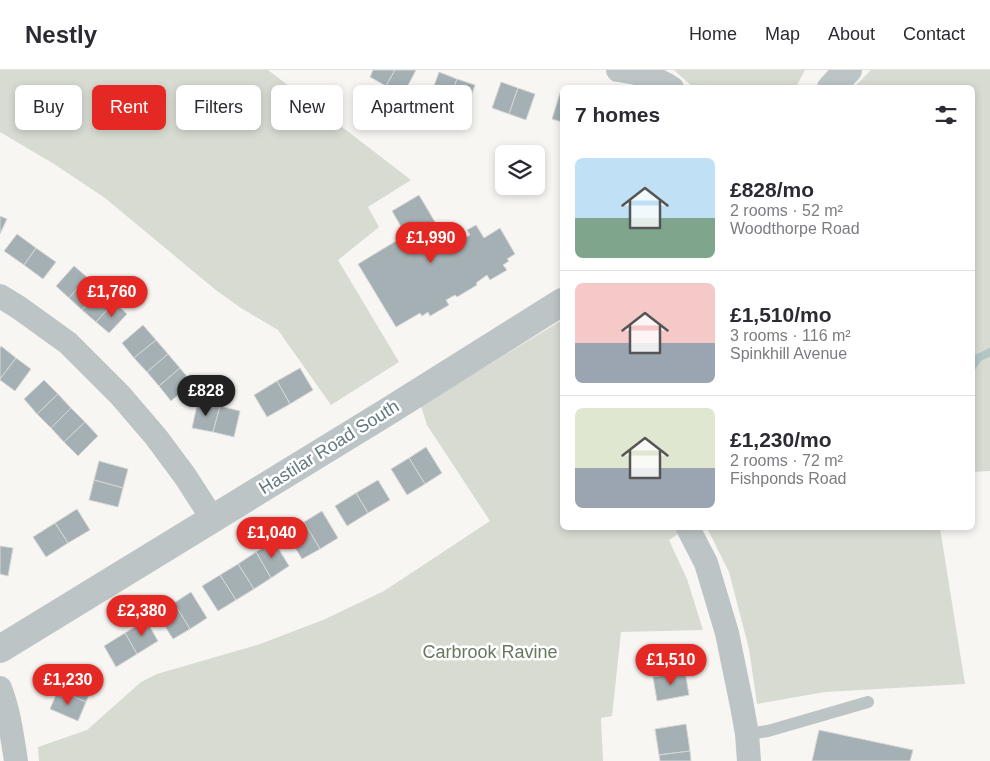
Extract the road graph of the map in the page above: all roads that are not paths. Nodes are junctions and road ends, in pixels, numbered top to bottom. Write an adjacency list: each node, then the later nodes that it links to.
1 (618, 70): 3 (street)
2 (848, 70): 4 (street)
3 (668, 85)
4 (834, 85)
5 (0, 296): 7 (street)
6 (560, 309): 7 (street, Hastilar Road South)
7 (212, 518): 9 (street, Hastilar Road South)
8 (689, 530): 12 (street)
9 (0, 649)
10 (0, 688): 13 (street)
11 (868, 702): 12 (lane)
12 (747, 734): 14 (street)
13 (16, 761)
14 (749, 761)

